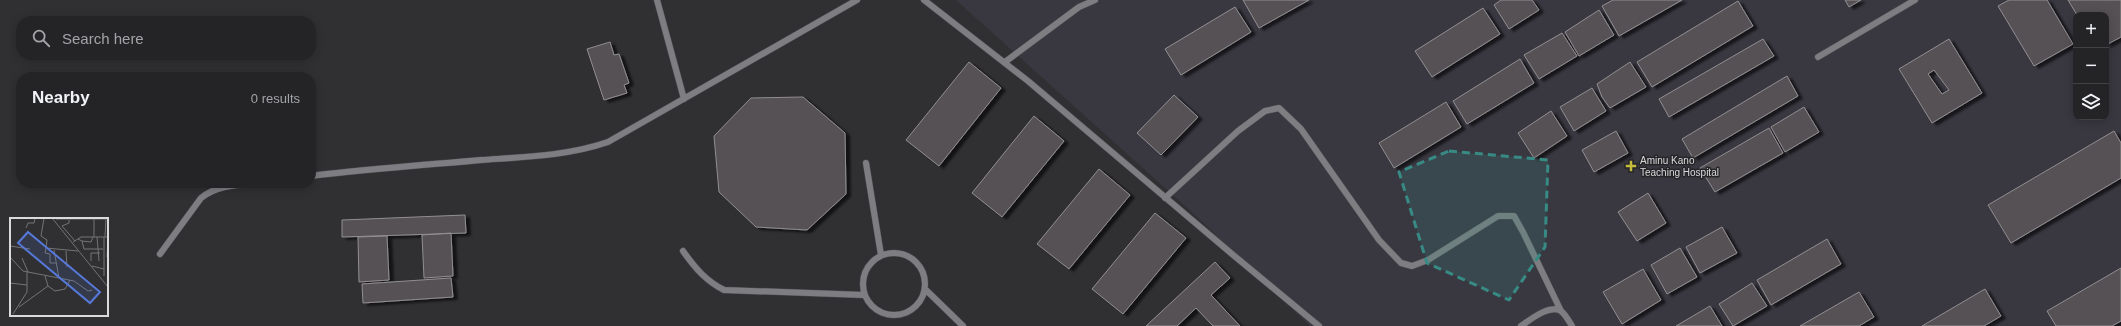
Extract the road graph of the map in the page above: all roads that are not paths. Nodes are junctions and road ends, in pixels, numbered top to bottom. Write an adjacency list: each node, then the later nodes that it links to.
1 (657, 0): 8 (lane)
2 (857, 0): 8 (lane)
3 (924, 0): 7 (lane)
4 (1095, 0): 7 (lane)
5 (1915, 0): 6 (lane)
6 (1818, 57)
7 (1004, 62): 12 (lane)
8 (684, 99): 10 (lane)
9 (866, 164): 15 (lane)
10 (316, 175)
11 (219, 188): 14 (lane)
12 (1165, 198): 18 (lane); 20 (lane)
13 (683, 251): 17 (lane)
14 (160, 254)
15 (881, 255): 16 (lane); 17 (lane)
16 (925, 289): 17 (lane); 19 (lane)
17 (864, 295)
18 (1561, 311): 21 (lane); 22 (lane)
19 (963, 326)
20 (1319, 326)
21 (1521, 326)
22 (1572, 326)

